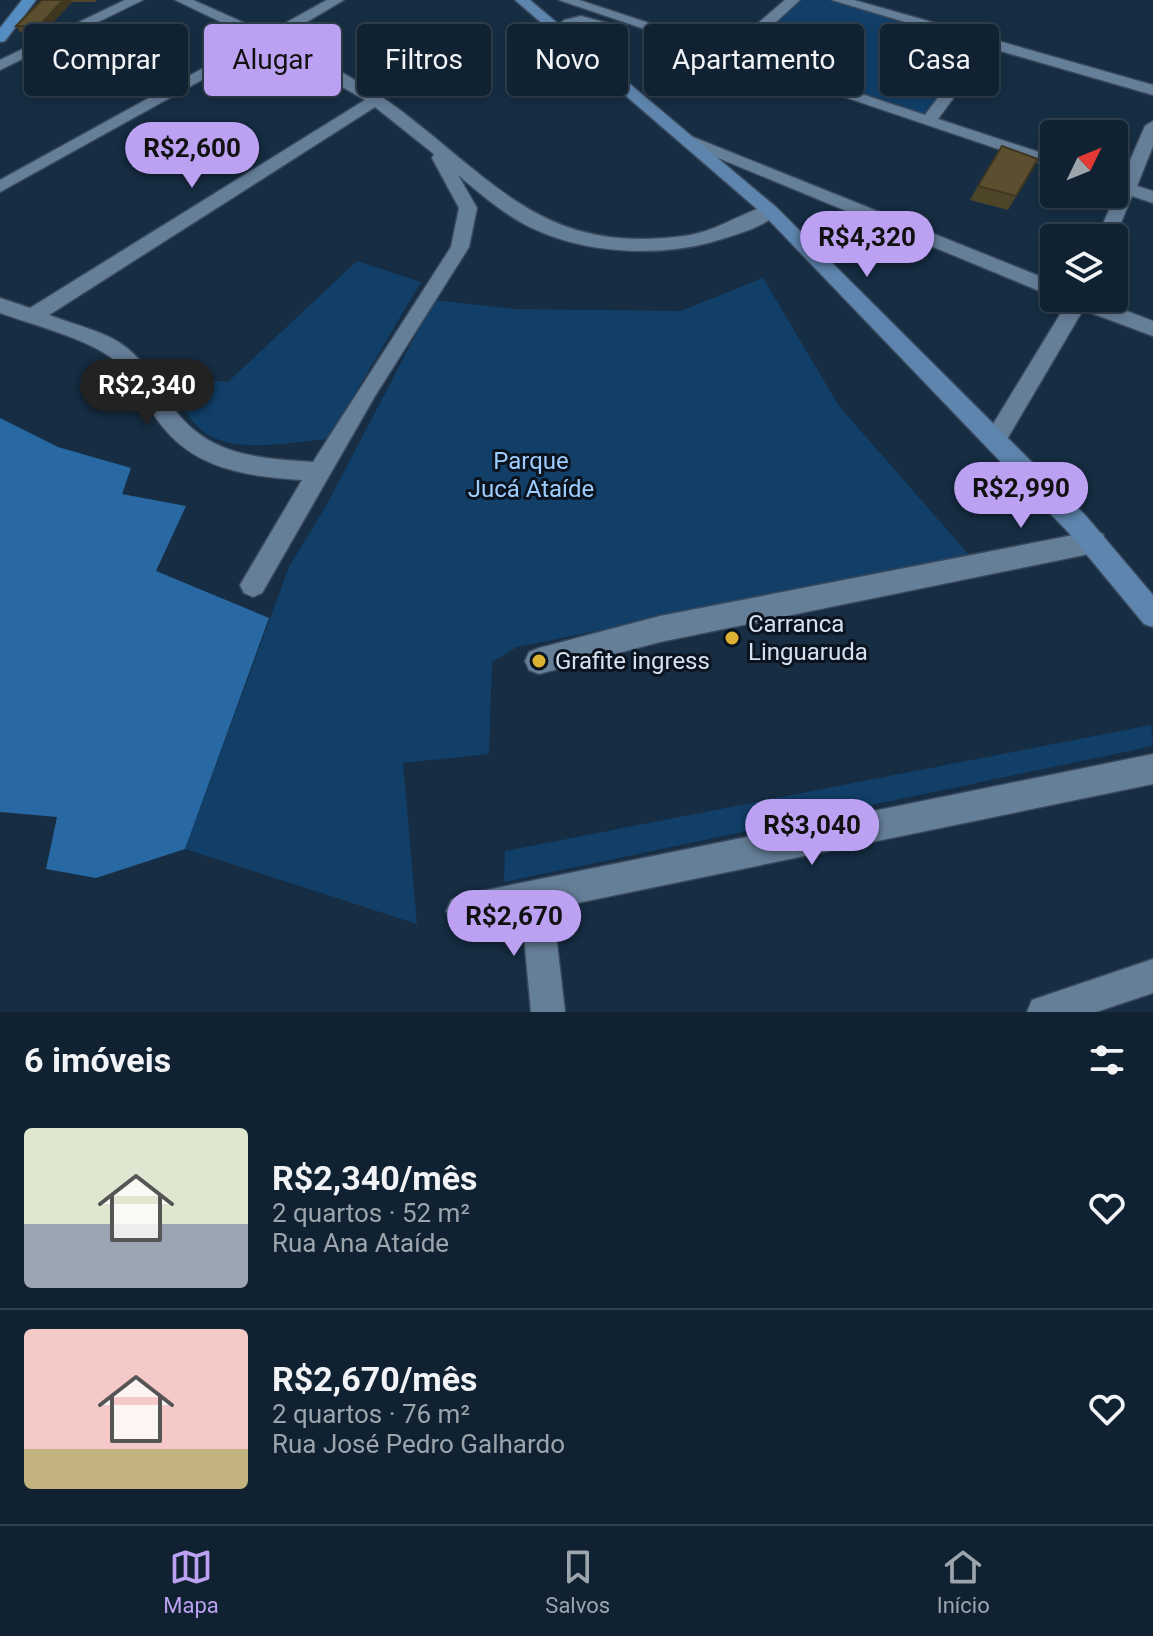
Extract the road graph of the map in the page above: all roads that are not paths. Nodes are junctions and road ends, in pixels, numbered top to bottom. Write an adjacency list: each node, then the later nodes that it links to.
1 (29, 0): 18 (main road)
2 (136, 0): 20 (street)
3 (182, 0): 10 (street)
4 (337, 0): 11 (street)
5 (522, 0): 12 (street)
6 (566, 0): 17 (street)
7 (793, 0): 15 (street)
8 (839, 0): 9 (street)
9 (875, 5): 16 (street)
10 (238, 24)
11 (292, 24)
12 (550, 24)
13 (565, 24): 14 (street)
14 (597, 24)
15 (766, 24)
16 (933, 24)
17 (644, 25)
18 (0, 38)
19 (999, 45): 24 (street)
20 (0, 66)
21 (204, 73): 34 (street)
22 (341, 80): 27 (street)
23 (628, 90): 30 (street)
24 (1153, 90)
25 (859, 96): 28 (street)
26 (947, 96): 28 (street)
27 (376, 100): 31 (street); 42 (street)
28 (929, 120): 32 (street)
29 (1153, 126): 33 (street)
30 (688, 140): 37 (street); 38 (street)
31 (432, 142): 37 (street); 45 (street)
32 (1040, 158)
33 (1128, 171)
34 (0, 187)
35 (1128, 189): 36 (street)
36 (1153, 197)
37 (770, 211): 44 (street)
38 (1040, 284)
39 (0, 305): 42 (street)
40 (1070, 312): 44 (street)
41 (1110, 312): 43 (street)
42 (31, 317): 45 (street)
43 (1153, 329)
44 (995, 440): 46 (street)
45 (319, 472): 47 (street)
46 (1094, 542): 48 (street); 49 (street)
47 (253, 585)
48 (1153, 615)
49 (539, 661)
50 (1153, 769): 51 (street)
51 (536, 898): 52 (street); 54 (street)
52 (462, 911)
53 (1153, 976): 55 (street)
54 (548, 1012)
55 (1044, 1012)

